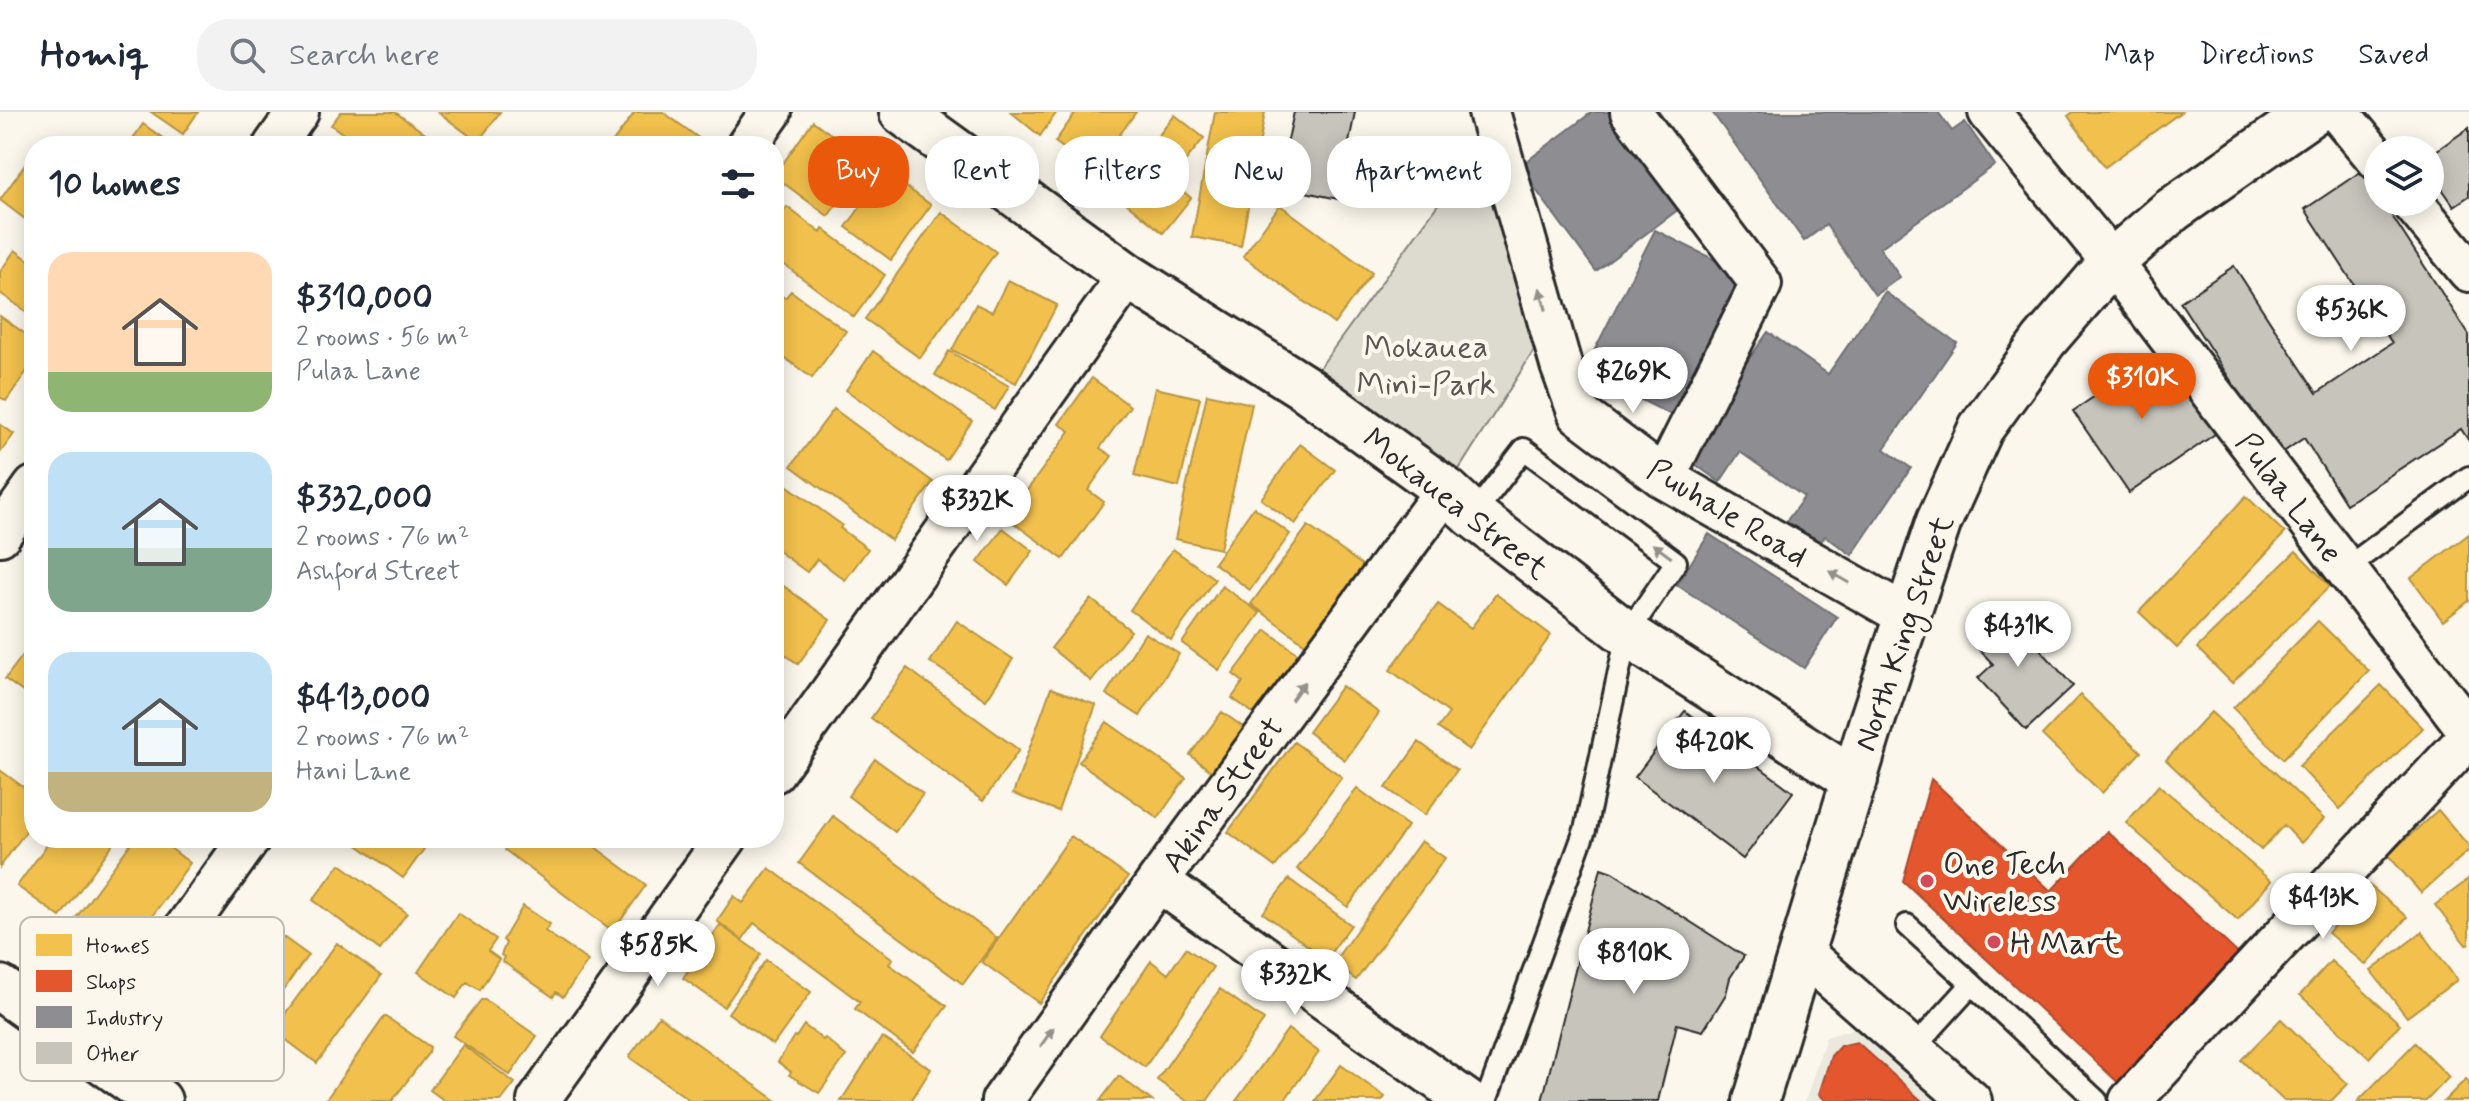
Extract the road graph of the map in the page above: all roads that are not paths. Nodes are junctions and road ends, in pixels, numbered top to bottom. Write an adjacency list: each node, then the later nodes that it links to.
1 (298, 112): 9 (street)
2 (771, 112): 10 (street)
3 (902, 112): 15 (main road, Mokauea Street)
4 (1489, 112): 17 (street, Puuhale Road, one-way to 4)
5 (1631, 112): 17 (street)
6 (1989, 112): 13 (street, Pulaa Lane)
7 (2313, 112): 13 (main road, North King Street)
8 (2338, 112): 11 (street)
9 (281, 136)
10 (754, 136)
11 (2364, 143)
12 (2424, 216): 14 (street)
13 (2112, 262): 21 (street, Pulaa Lane); 22 (main road, North King Street)
14 (2469, 271)
15 (1128, 276): 19 (main road, Mokauea Street); 26 (street)
16 (2469, 477): 21 (lane)
17 (1664, 478): 22 (street, Puuhale Road, one-way to 17)
18 (24, 501): 20 (street)
19 (1460, 503): 23 (main road, Mokauea Street); 23 (lane, one-way to 19); 30 (street, Akina Street, one-way to 19)
20 (0, 535)
21 (2345, 569): 24 (street, Pulaa Lane)
22 (1907, 616): 27 (main road, North King Street)
23 (1627, 634): 27 (main road, Mokauea Street); 43 (lane)
24 (2469, 731)
25 (2469, 737): 47 (street)
26 (784, 758)
27 (1855, 780): 33 (main road, North King Street)
28 (243, 848): 31 (street)
29 (719, 848): 40 (street)
30 (1158, 881): 41 (street, Akina Street, one-way to 30); 42 (street)
31 (193, 917)
32 (1907, 925): 34 (lane)
33 (1802, 952): 37 (street); 44 (main road, North King Street)
34 (1972, 984): 37 (lane); 46 (lane)
35 (0, 988): 36 (main road)
36 (20, 1002)
37 (1913, 1049): 45 (street)
38 (132, 1081): 39 (main road)
39 (159, 1101)
40 (538, 1101)
41 (1002, 1101)
42 (1468, 1101)
43 (1486, 1101)
44 (1756, 1101)
45 (1971, 1101)
46 (2097, 1101)
47 (2130, 1101)

